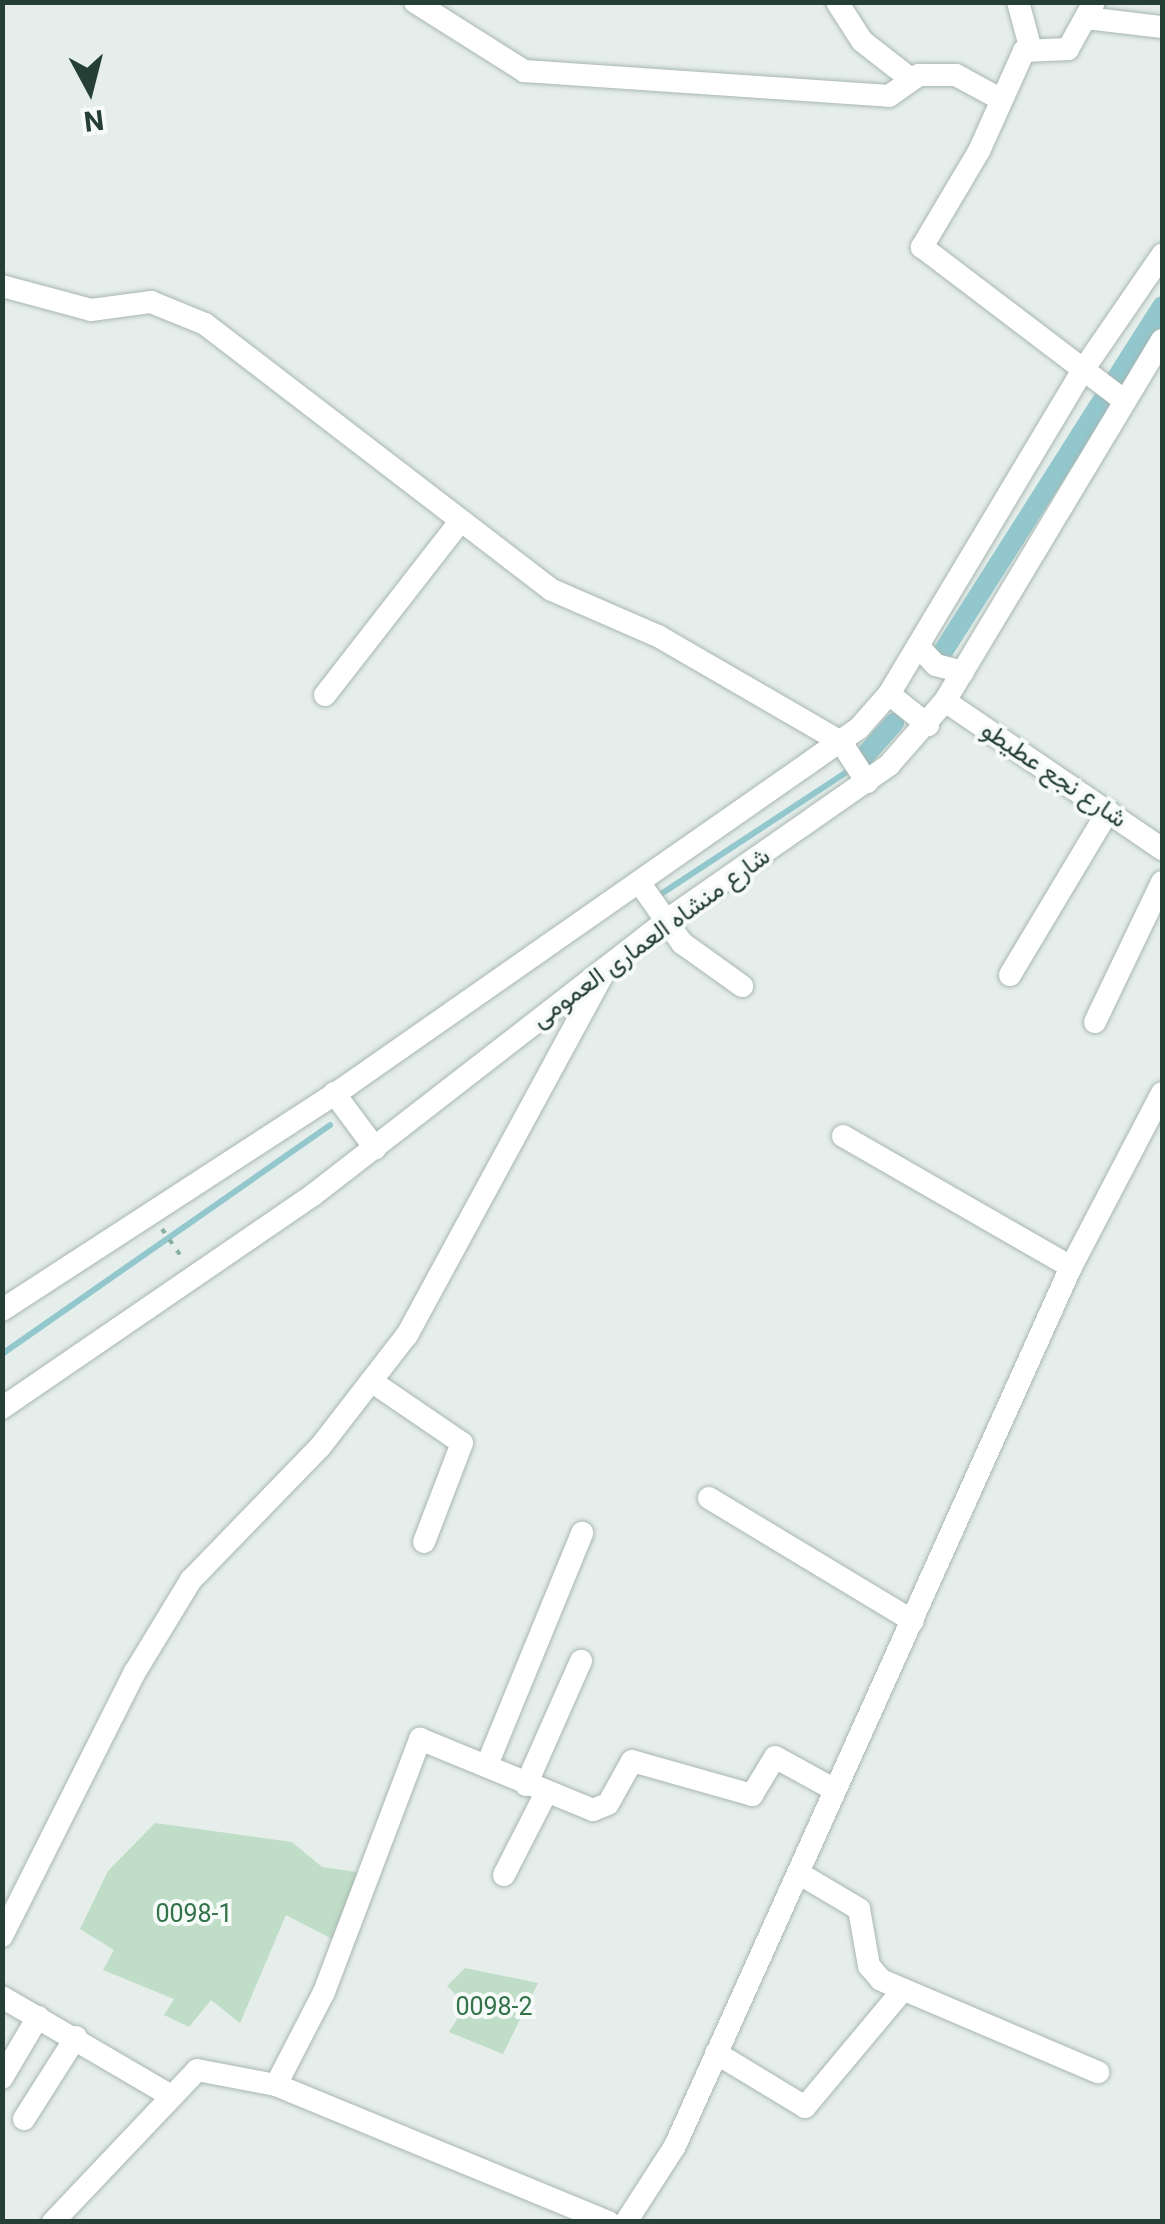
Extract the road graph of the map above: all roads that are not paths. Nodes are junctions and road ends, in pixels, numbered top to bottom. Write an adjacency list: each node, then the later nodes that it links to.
1 (415, 2): 7 (street)
2 (837, 2): 7 (street)
3 (1018, 2): 6 (street)
4 (1090, 10): 5 (street); 6 (street)
5 (1162, 28)
6 (1030, 50): 8 (street)
7 (912, 80): 8 (street)
8 (1002, 100): 12 (street)
9 (1162, 255): 12 (street, شارع منشاه العمارى العمومى)
10 (2, 286): 14 (street)
11 (1160, 351): 13 (street, شارع منشاه العمارى العمومى)
12 (1083, 370): 13 (street); 15 (street, شارع منشاه العمارى العمومى)
13 (1122, 400): 16 (street, شارع منشاه العمارى العمومى)
14 (458, 524): 18 (street); 21 (street)
15 (918, 646): 16 (street); 17 (street, شارع منشاه العمارى العمومى)
16 (962, 672): 19 (street, شارع منشاه العمارى العمومى)
17 (889, 694): 20 (street); 21 (street, شارع منشاه العمارى العمومى)
18 (325, 696)
19 (945, 702): 20 (street, شارع منشاه العمارى العمومى); 23 (street, شارع نجع عطيطو)
20 (928, 724): 22 (street, شارع منشاه العمارى العمومى)
21 (841, 742): 22 (street); 25 (street, شارع منشاه العمارى العمومى)
22 (867, 782): 27 (street, شارع منشاه العمارى العمومى)
23 (1108, 811): 24 (street, شارع نجع عطيطو); 29 (street)
24 (1162, 849)
25 (640, 882): 27 (street); 32 (street, شارع منشاه العمارى العمومى)
26 (1162, 882): 31 (street)
27 (667, 920): 28 (street, شارع منشاه العمارى العمومى); 30 (street)
28 (608, 966): 35 (street, شارع منشاه العمارى العمومى); 38 (street)
29 (1010, 975)
30 (742, 986)
31 (1094, 1022)
32 (334, 1093): 35 (street); 37 (street, شارع منشاه العمارى العمومى)
33 (1162, 1093): 36 (street)
34 (843, 1136): 36 (street)
35 (375, 1148): 39 (street, شارع منشاه العمارى العمومى)
36 (1071, 1267): 43 (street)
37 (2, 1310)
38 (371, 1381): 42 (street); 50 (street)
39 (2, 1408)
40 (709, 1498): 43 (street)
41 (582, 1533): 45 (street)
42 (424, 1542)
43 (912, 1621): 47 (street)
44 (581, 1661): 46 (street)
45 (487, 1766): 46 (street); 58 (street)
46 (536, 1790): 47 (street); 49 (street)
47 (834, 1790): 48 (street)
48 (800, 1874): 51 (street); 55 (street)
49 (504, 1875)
50 (2, 1936)
51 (903, 1990): 55 (street); 56 (street)
52 (2, 1998): 53 (street)
53 (38, 2016): 54 (street); 57 (street)
54 (76, 2037): 59 (street); 60 (street)
55 (716, 2053): 63 (street)
56 (1098, 2072)
57 (2, 2078)
58 (276, 2084): 59 (street); 62 (street)
59 (170, 2095): 61 (street)
60 (24, 2119)
61 (66, 2217)
62 (609, 2222)
63 (626, 2222)

